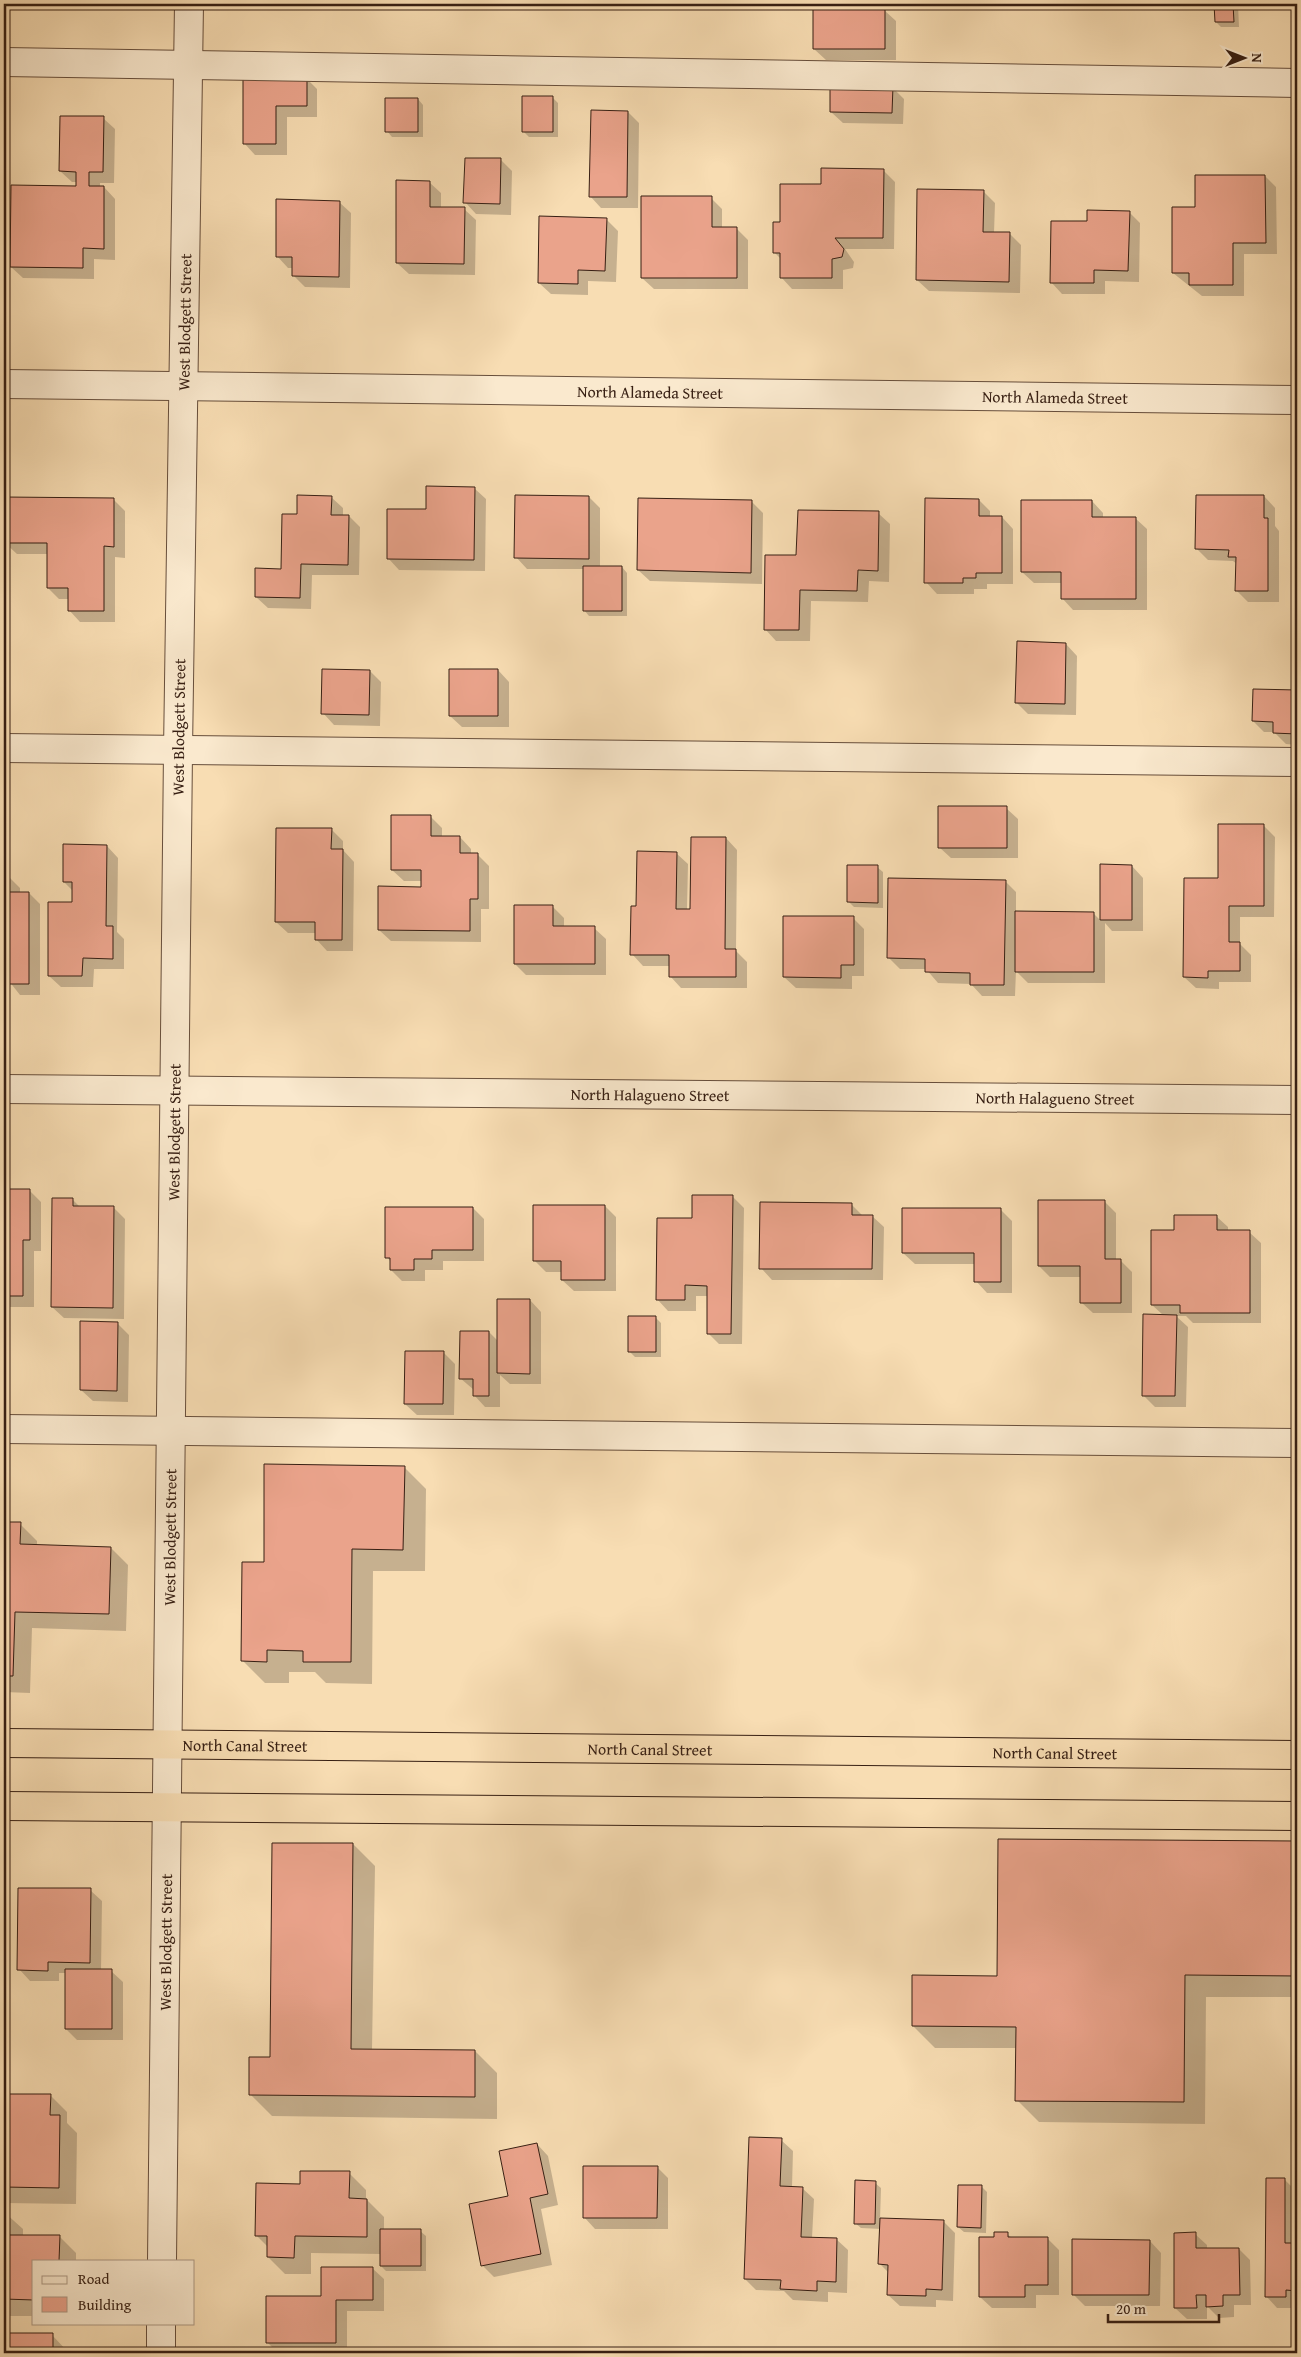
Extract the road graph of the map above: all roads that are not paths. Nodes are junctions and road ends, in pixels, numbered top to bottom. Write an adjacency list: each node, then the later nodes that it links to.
1 (189, 4): 3 (street, West Blodgett Street)
2 (4, 62): 3 (street)
3 (189, 63): 4 (street); 6 (street, West Blodgett Street)
4 (1297, 83)
5 (4, 384): 6 (street, North Alameda Street)
6 (183, 387): 7 (street, North Alameda Street); 9 (street, West Blodgett Street)
7 (1297, 400)
8 (4, 748): 9 (street)
9 (178, 751): 10 (street); 12 (street, West Blodgett Street)
10 (1297, 762)
11 (4, 1089): 12 (street, North Halagueno Street)
12 (174, 1090): 13 (street, North Halagueno Street); 15 (street, West Blodgett Street)
13 (1297, 1100)
14 (4, 1429): 15 (street)
15 (172, 1430): 16 (street); 18 (street, West Blodgett Street)
16 (1297, 1443)
17 (4, 1742): 18 (highway, North Canal Street)
18 (167, 1745): 19 (highway, North Canal Street); 21 (street, West Blodgett Street)
19 (1297, 1755)
20 (4, 1806): 21 (highway)
21 (166, 1808): 22 (highway); 23 (street, West Blodgett Street)
22 (1297, 1816)
23 (162, 2260)
24 (161, 2324): 25 (street)
25 (160, 2353)

